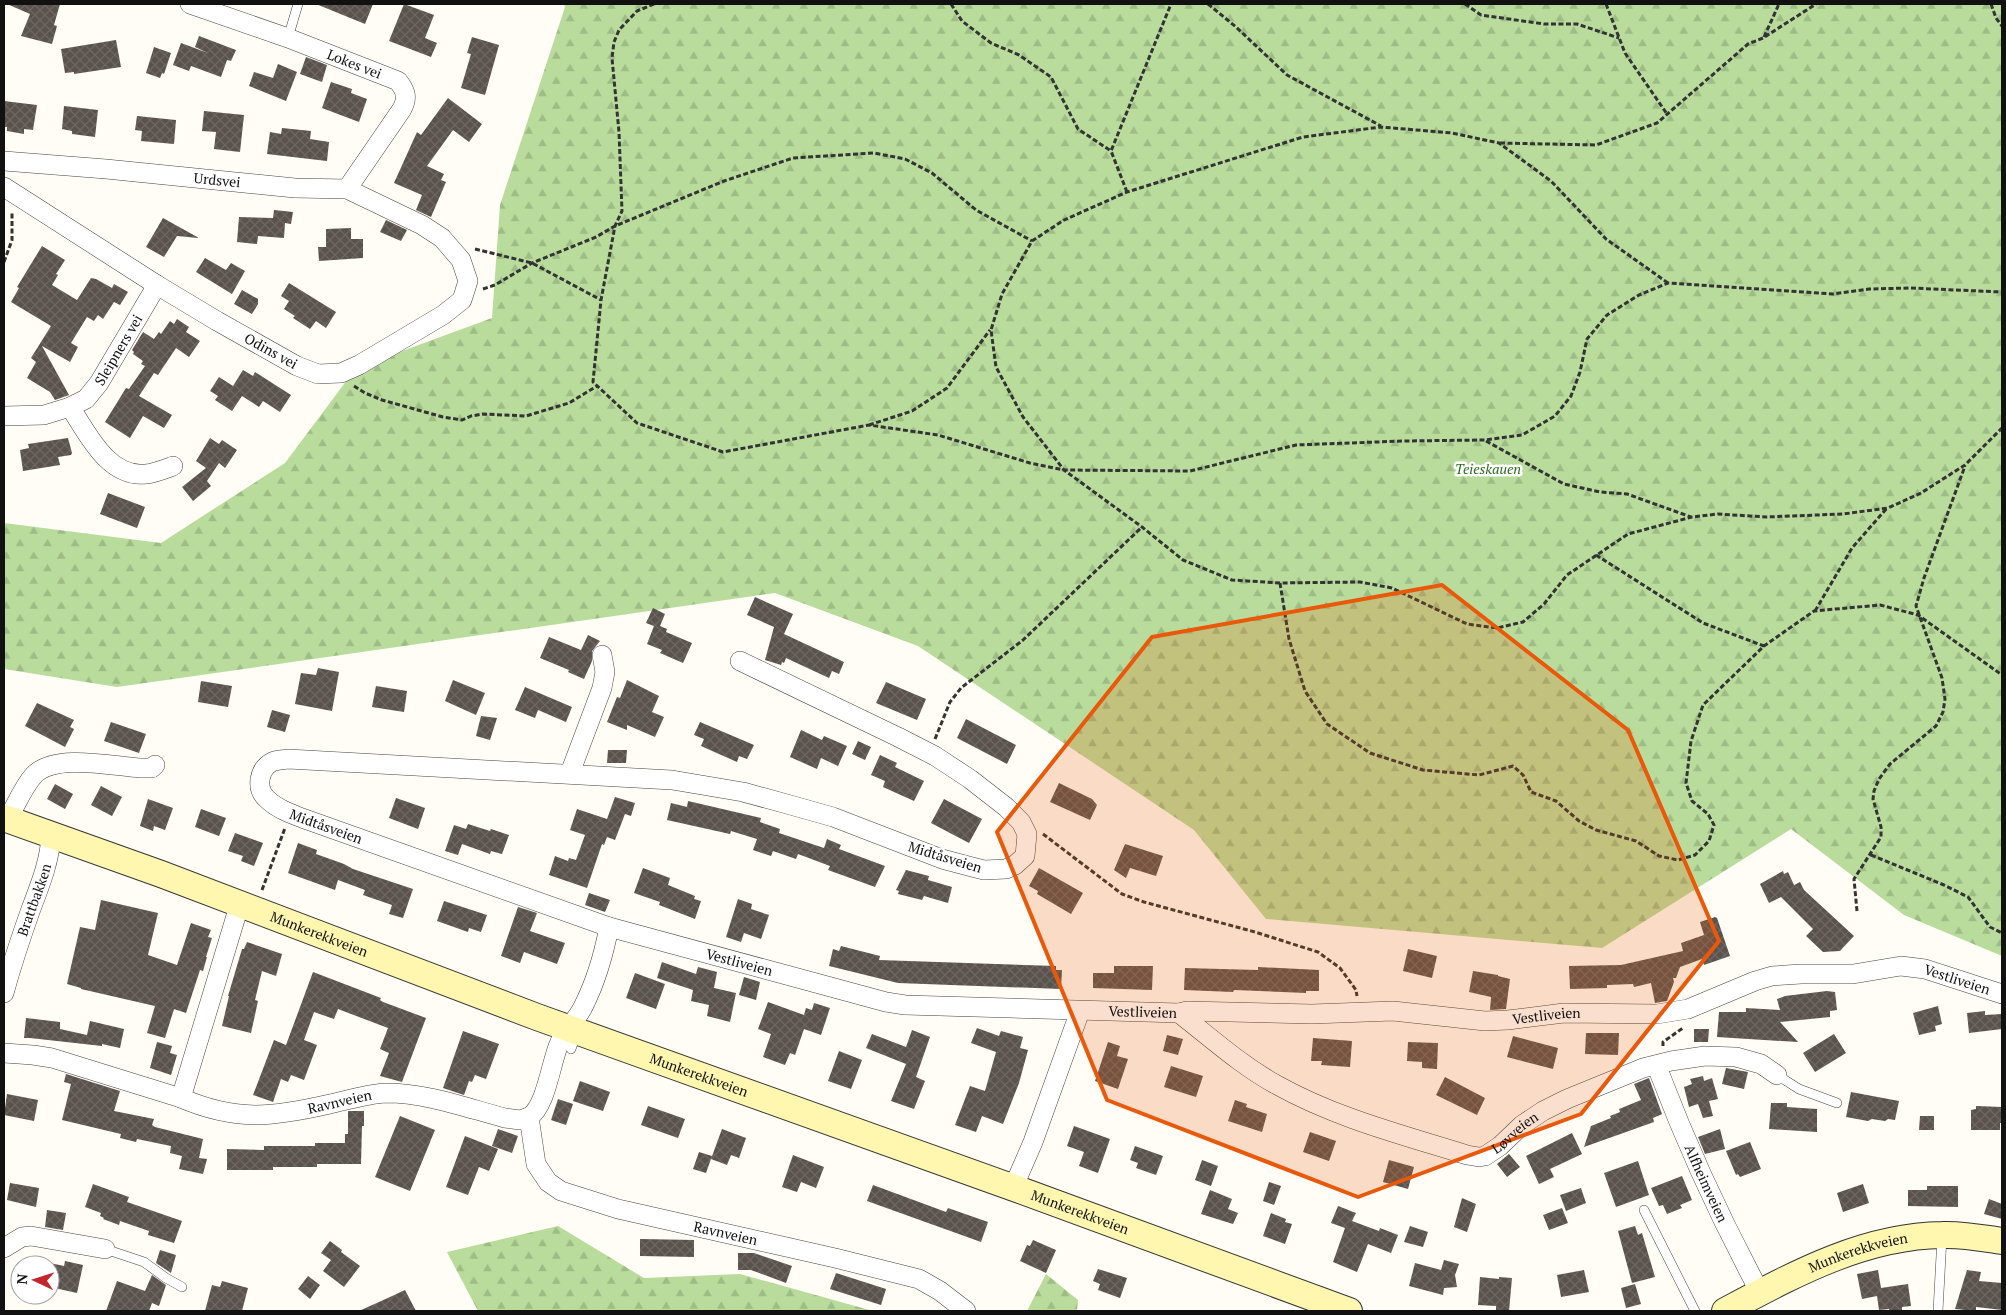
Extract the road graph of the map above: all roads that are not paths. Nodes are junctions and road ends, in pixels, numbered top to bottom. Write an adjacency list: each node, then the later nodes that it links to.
1 (190, 4): 3 (street, Lokes vei)
2 (298, 4): 3 (lane)
3 (288, 38): 6 (street, Lokes vei)
4 (4, 161): 6 (street, Urdsvei)
5 (7, 189): 7 (street, Odins vei)
6 (347, 189): 8 (street, Urdsvei)
7 (156, 284): 8 (street, Odins vei); 9 (street, Sleipners vei)
8 (466, 291)
9 (70, 407): 10 (street, Sleipners vei); 11 (street)
10 (4, 416)
11 (173, 466)
12 (602, 655): 15 (street)
13 (740, 661): 15 (street, Midtåsveien)
14 (155, 765): 16 (street)
15 (570, 773): 19 (street, Midtåsveien)
16 (6, 819): 17 (main road, Munkerekkveien)
17 (51, 835): 18 (main road, Munkerekkveien); 20 (street, Brattbakken)
18 (248, 907): 25 (main road, Munkerekkveien); 29 (street)
19 (609, 927): 23 (street, Vestliveien); 25 (street)
20 (9, 954): 21 (street, Brattbakken)
21 (4, 993)
22 (2002, 994): 24 (street, Vestliveien)
23 (1080, 1011): 24 (street, Vestliveien); 32 (street)
24 (1179, 1013): 27 (street, Løvveien)
25 (573, 1036): 31 (street); 32 (main road, Munkerekkveien)
26 (4, 1053): 29 (street, Ravnveien)
27 (1658, 1068): 28 (street, Løvveien); 39 (street, Alfheimveien)
28 (1777, 1075): 30 (lane, Løvveien)
29 (181, 1098): 31 (street, Ravnveien)
30 (1837, 1103)
31 (529, 1117): 40 (street, Ravnveien)
32 (1013, 1188): 41 (main road, Munkerekkveien)
33 (1644, 1210): 42 (lane)
34 (1942, 1234): 35 (main road, Munkerekkveien); 39 (main road, Munkerekkveien); 44 (lane)
35 (2002, 1241)
36 (4, 1248): 37 (street)
37 (105, 1249): 38 (lane)
38 (182, 1286)
39 (1759, 1293): 43 (main road, Munkerekkveien)
40 (966, 1311)
41 (1348, 1311)
42 (1695, 1311)
43 (1725, 1311)
44 (1938, 1311)

